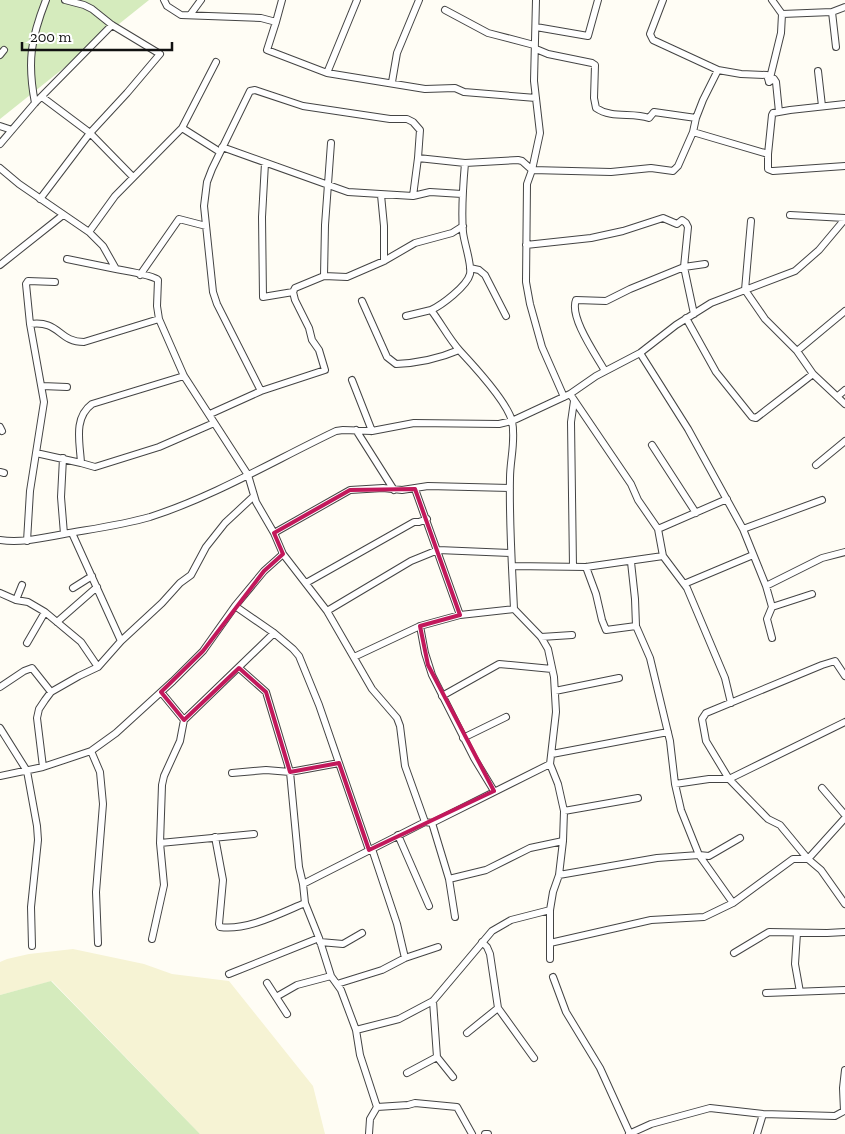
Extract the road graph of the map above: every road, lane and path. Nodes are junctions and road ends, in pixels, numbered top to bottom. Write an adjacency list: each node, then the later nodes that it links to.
1 (46, 0): 30 (street)
2 (65, 0): 18 (street)
3 (164, 0): 16 (street)
4 (201, 0): 16 (street)
5 (282, 0): 17 (street)
6 (357, 0): 25 (street)
7 (419, 0): 26 (street)
8 (536, 0): 19 (street)
9 (598, 0): 19 (street)
10 (663, 0): 23 (street)
11 (772, 0): 15 (street)
12 (845, 7): 14 (street)
13 (445, 10): 20 (street)
14 (832, 12): 15 (street); 21 (street)
15 (782, 14): 27 (street)
16 (190, 15): 17 (street)
17 (276, 22): 25 (street)
18 (112, 25): 28 (street); 39 (street)
19 (536, 26): 20 (street)
20 (534, 45): 29 (street); 34 (street)
21 (836, 47)
22 (216, 62): 36 (street)
23 (718, 70): 27 (street); 34 (street)
24 (818, 71): 32 (street)
25 (327, 73): 26 (street)
26 (392, 82): 29 (street)
27 (770, 82): 33 (street)
28 (42, 97): 30 (street); 39 (street)
29 (536, 98): 49 (street)
30 (35, 103): 37 (street)
31 (845, 104): 32 (street)
32 (822, 106): 33 (street)
33 (779, 112): 43 (street)
34 (696, 118): 38 (street)
35 (0, 126): 37 (street)
36 (182, 128): 42 (street); 50 (street)
37 (12, 130): 41 (street)
38 (693, 132): 43 (street); 49 (street)
39 (90, 133): 50 (street); 55 (street)
40 (331, 143): 51 (street)
41 (0, 144)
42 (221, 150): 44 (street); 45 (street); 60 (street)
43 (768, 154): 47 (street)
44 (418, 158): 46 (street); 54 (street)
45 (265, 163): 51 (street); 75 (street)
46 (466, 163): 49 (street); 52 (street)
47 (845, 166)
48 (0, 168): 55 (street)
49 (532, 170): 63 (street)
50 (133, 177): 62 (street)
51 (328, 186): 53 (street); 72 (street)
52 (462, 194): 54 (street); 61 (street)
53 (381, 195): 54 (street); 65 (street)
54 (413, 196)
55 (40, 199): 56 (street)
56 (63, 215): 62 (street); 67 (street)
57 (790, 215): 58 (street)
58 (845, 218): 74 (street)
59 (751, 221): 74 (street)
60 (206, 226): 71 (street); 95 (street)
61 (463, 226): 65 (street); 68 (street)
62 (89, 232): 70 (street)
63 (526, 245): 69 (street); 96 (street)
64 (67, 259): 70 (street)
65 (384, 261): 72 (street)
66 (705, 264): 69 (street)
67 (0, 265)
68 (470, 268): 77 (street); 81 (street)
69 (684, 268): 79 (street); 88 (street)
70 (116, 269): 71 (street)
71 (140, 275): 83 (street)
72 (324, 276): 75 (street)
73 (55, 282): 84 (street)
74 (745, 290): 79 (street); 87 (street)
75 (293, 292): 95 (street)
76 (362, 301): 85 (street)
77 (431, 310): 80 (street); 85 (street)
78 (845, 311): 87 (street)
79 (694, 314): 82 (street)
80 (406, 316)
81 (506, 316)
82 (686, 318): 86 (street); 89 (street)
83 (159, 319): 84 (street); 90 (street)
84 (30, 324): 92 (street)
85 (459, 350): 101 (street)
86 (640, 352): 88 (street); 116 (street)
87 (797, 352): 89 (street)
88 (605, 371): 96 (street)
89 (813, 374): 97 (street)
90 (184, 376): 100 (street); 109 (street)
91 (352, 380): 104 (street)
92 (42, 386): 93 (street); 107 (street)
93 (67, 387)
94 (845, 390): 97 (street)
95 (261, 391): 100 (street)
96 (567, 395): 98 (street); 101 (street)
97 (838, 396): 99 (street)
98 (574, 402): 120 (street); 135 (street)
99 (845, 404)
100 (210, 414): 102 (street)
101 (512, 421): 104 (street); 112 (street)
102 (214, 423): 109 (street); 111 (street)
103 (356, 430): 104 (street); 111 (street); 114 (street)
104 (372, 432)
105 (845, 441): 110 (street)
106 (652, 445): 118 (street)
107 (36, 453): 108 (street); 126 (street)
108 (63, 458): 109 (street); 124 (street)
109 (81, 463)
110 (816, 465)
111 (248, 475): 115 (street); 122 (street)
112 (510, 488): 113 (street); 129 (street)
113 (415, 489): 114 (street); 119 (street)
114 (394, 490): 123 (street)
115 (254, 496): 123 (street); 160 (street)
116 (727, 499): 118 (street); 121 (street)
117 (822, 500): 121 (street)
118 (696, 513): 120 (street)
119 (426, 519): 127 (street); 138 (street)
120 (658, 529): 132 (street)
121 (743, 529): 131 (street)
122 (72, 533): 124 (street); 137 (street)
123 (274, 533): 130 (street)
124 (64, 534): 126 (street)
125 (0, 540): 126 (street)
126 (27, 541)
127 (438, 550): 129 (street); 150 (street); 152 (street)
128 (845, 552): 141 (street)
129 (511, 553): 134 (street)
130 (283, 554): 138 (street); 147 (street)
131 (753, 555): 139 (street); 141 (street)
132 (663, 556): 133 (street); 139 (street)
133 (631, 562): 136 (street); 155 (street)
134 (512, 566): 135 (street); 149 (street)
135 (573, 567): 136 (street)
136 (586, 567): 155 (street)
137 (92, 576): 142 (street); 143 (street)
138 (306, 583): 150 (street)
139 (684, 584): 173 (street)
140 (22, 585): 146 (street)
141 (766, 586): 148 (street)
142 (97, 587): 153 (street); 160 (street)
143 (73, 588)
144 (0, 593): 146 (street)
145 (812, 594): 148 (street)
146 (16, 600): 151 (street)
147 (235, 606): 156 (street); 171 (street)
148 (772, 607): 159 (street)
149 (514, 609): 152 (street); 158 (street)
150 (327, 611): 162 (street)
151 (46, 612): 153 (street); 161 (street)
152 (460, 615): 154 (street)
153 (57, 622): 163 (street)
154 (420, 626): 162 (street); 172 (street)
155 (636, 626): 178 (street)
156 (274, 633): 164 (street); 182 (street)
157 (572, 635): 158 (street)
158 (541, 636): 165 (street)
159 (772, 638)
160 (121, 641): 163 (street)
161 (27, 643)
162 (354, 657): 196 (street)
163 (98, 667): 170 (street)
164 (239, 668): 175 (street); 186 (street)
165 (552, 669): 169 (street); 172 (street)
166 (845, 676): 173 (street)
167 (619, 678): 169 (street)
168 (0, 687): 170 (street)
169 (555, 691): 181 (street)
170 (51, 692): 184 (street)
171 (161, 692): 175 (street); 180 (street)
172 (442, 696): 179 (street)
173 (731, 703): 189 (street)
174 (506, 717): 179 (street)
175 (184, 720): 202 (street)
176 (845, 722): 189 (street)
177 (0, 728): 185 (street)
178 (668, 732): 181 (street); 190 (street)
179 (463, 738): 192 (street)
180 (91, 751): 184 (street); 221 (street)
181 (552, 754): 183 (street)
182 (339, 764): 186 (street); 203 (street)
183 (550, 764): 192 (street); 194 (street)
184 (43, 767): 185 (street)
185 (28, 771): 188 (street); 223 (street)
186 (290, 772): 187 (street); 208 (street)
187 (232, 773)
188 (0, 776)
189 (729, 778): 190 (street); 205 (street)
190 (675, 784): 204 (street)
191 (822, 788): 195 (street)
192 (494, 791): 196 (street)
193 (638, 798): 194 (street)
194 (564, 811): 201 (street)
195 (845, 816): 205 (street)
196 (429, 822): 198 (street); 207 (street)
197 (254, 834): 199 (street)
198 (398, 835): 203 (street); 212 (street)
199 (215, 837): 202 (street); 209 (street)
200 (740, 838): 204 (street)
201 (563, 841): 206 (street); 207 (street)
202 (160, 843): 218 (street)
203 (370, 850): 208 (street); 226 (street)
204 (699, 855): 206 (street); 210 (street)
205 (808, 859): 210 (street); 211 (street)
206 (559, 875): 213 (street)
207 (449, 879): 214 (street)
208 (303, 884): 209 (street)
209 (305, 902): 219 (street)
210 (733, 903): 222 (street)
211 (845, 904)
212 (429, 906)
213 (550, 910): 220 (street); 222 (street)
214 (455, 917)
215 (845, 932): 217 (street)
216 (362, 933): 219 (street)
217 (797, 933): 225 (street); 234 (street)
218 (152, 939)
219 (319, 940): 228 (street); 229 (street)
220 (482, 942): 237 (street); 238 (street)
221 (98, 943)
222 (550, 943): 227 (street)
223 (32, 946)
224 (438, 947): 226 (street)
225 (734, 953)
226 (405, 958): 232 (street)
227 (550, 958)
228 (229, 974)
229 (331, 976): 232 (street); 236 (street)
230 (552, 977): 251 (street)
231 (267, 983): 236 (street)
232 (337, 984): 240 (street)
233 (845, 990): 234 (street)
234 (800, 992): 235 (street)
235 (766, 993)
236 (276, 996): 239 (street)
237 (433, 1002): 240 (street); 242 (street)
238 (498, 1008): 241 (street); 243 (street)
239 (287, 1014)
240 (356, 1030): 247 (street)
241 (467, 1033)
242 (437, 1057): 245 (street); 246 (street)
243 (534, 1058)
244 (845, 1070): 248 (street)
245 (407, 1073)
246 (453, 1077)
247 (378, 1107): 249 (street); 250 (street)
248 (763, 1114): 251 (street); 252 (street)
249 (369, 1134)
250 (472, 1134)
251 (630, 1134)
252 (757, 1134)

